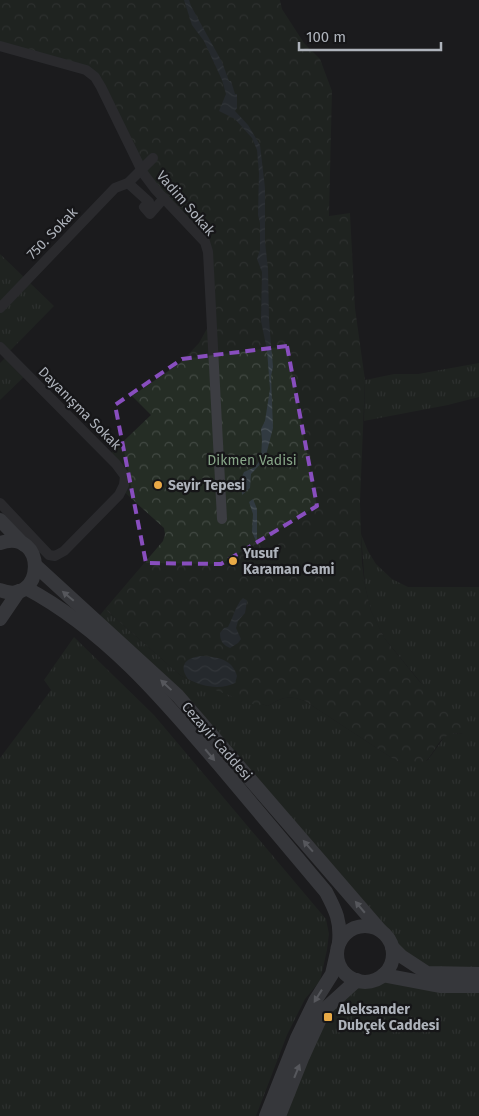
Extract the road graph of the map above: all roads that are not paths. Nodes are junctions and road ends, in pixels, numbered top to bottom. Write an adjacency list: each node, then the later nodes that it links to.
1 (0, 46): 4 (street, Vadim Sokak)
2 (153, 158): 3 (street, 750. Sokak)
3 (128, 183): 4 (street); 5 (street, 750. Sokak)
4 (164, 198): 8 (street, Vadim Sokak)
5 (0, 308)
6 (0, 347): 7 (street, Dayanışma Sokak)
7 (0, 503)
8 (222, 519)
9 (0, 520): 11 (main road, Cezayir Caddesi)
10 (0, 543): 11 (main road)
11 (25, 546): 12 (main road, Cezayir Caddesi)
12 (36, 566): 14 (main road); 16 (main road, Cezayir Caddesi, one-way to 12)
13 (0, 590): 14 (main road)
14 (22, 590): 15 (main road); 16 (main road, Cezayir Caddesi)
15 (0, 619)
16 (96, 628): 17 (main road, Cezayir Caddesi, one-way to 16); 19 (main road, Cezayir Caddesi, one-way to 19)
17 (381, 931): 18 (main road); 19 (main road)
18 (392, 947): 21 (main road); 23 (main road)
19 (338, 948): 22 (main road); 25 (main road, one-way to 25)
20 (479, 974): 23 (main road)
21 (383, 975): 22 (main road); 23 (main road)
22 (357, 980): 26 (main road, one-way to 22)
23 (451, 980): 24 (main road)
24 (479, 986)
25 (266, 1116)
26 (279, 1116)

